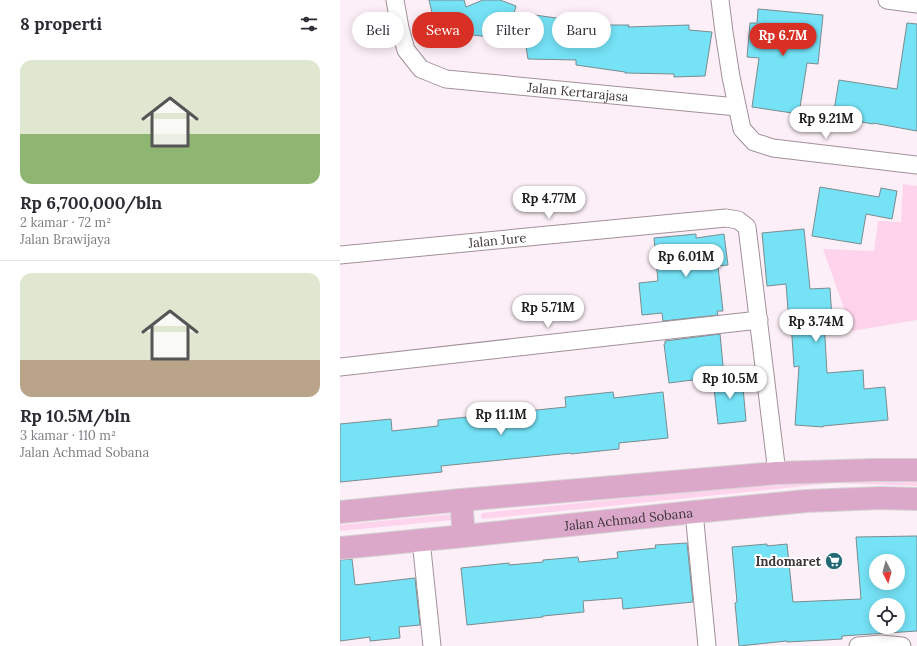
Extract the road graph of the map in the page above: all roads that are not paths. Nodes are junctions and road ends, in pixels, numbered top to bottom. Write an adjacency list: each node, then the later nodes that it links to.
1 (395, 0): 5 (street, Jalan Kertarajasa)
2 (720, 0): 5 (street)
3 (887, 0): 4 (street)
4 (916, 3)
5 (737, 107): 6 (street)
6 (917, 165)
7 (340, 255): 8 (street, Jalan Jure)
8 (759, 320): 9 (street); 11 (street)
9 (340, 367)
10 (917, 470): 11 (main road)
11 (777, 473): 13 (main road)
12 (917, 499): 15 (main road, Jalan Achmad Sobana)
13 (461, 500): 14 (main road); 16 (main road)
14 (340, 512)
15 (694, 512): 16 (main road, Jalan Achmad Sobana); 20 (street)
16 (464, 536): 17 (main road, Jalan Achmad Sobana)
17 (421, 540): 18 (main road, Jalan Achmad Sobana); 19 (street)
18 (340, 548)
19 (432, 646)
20 (707, 646)
21 (858, 646): 22 (street)
22 (902, 646)

